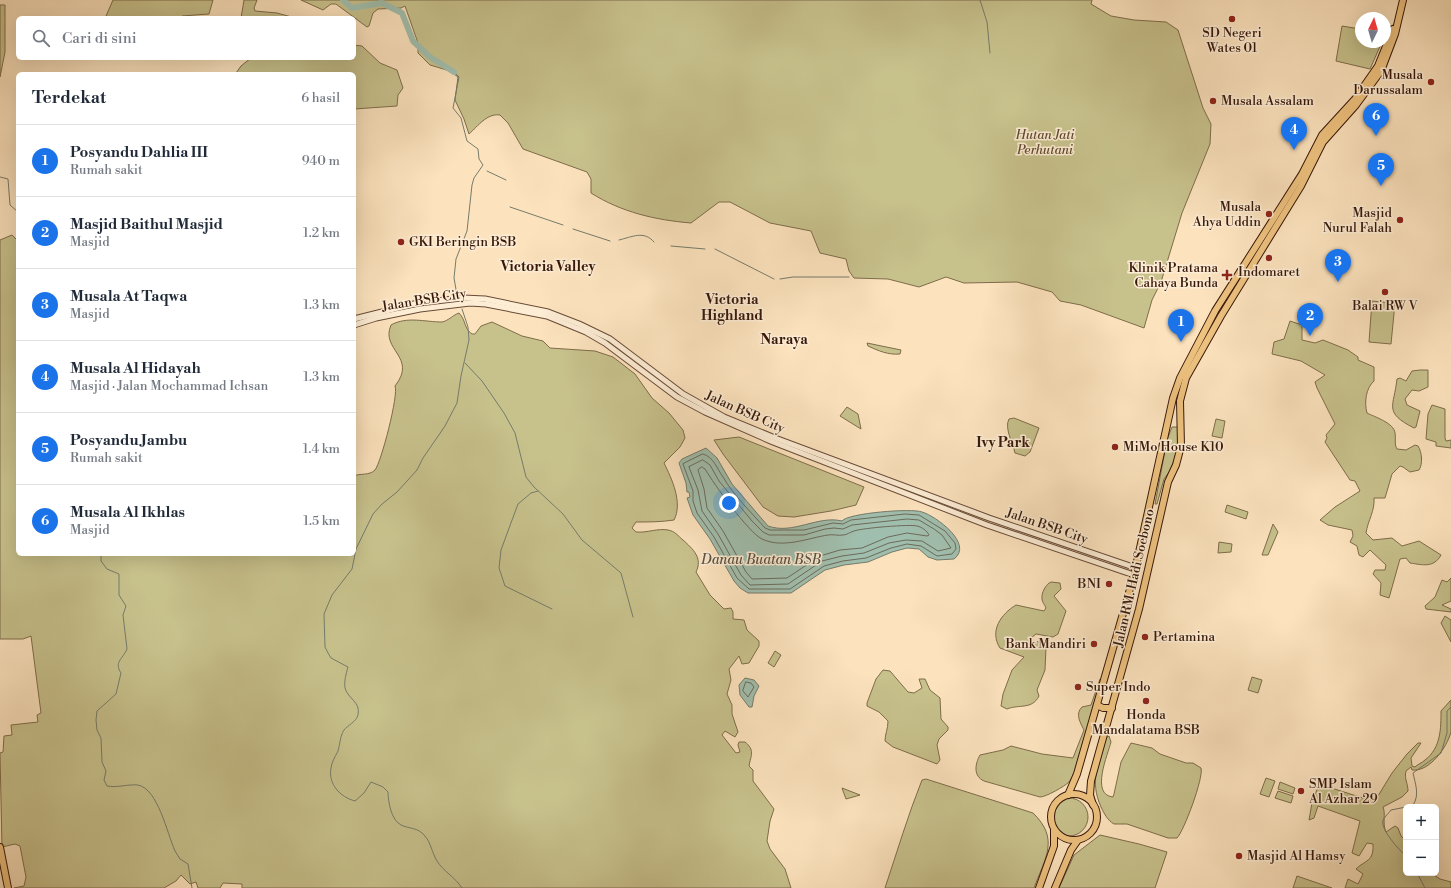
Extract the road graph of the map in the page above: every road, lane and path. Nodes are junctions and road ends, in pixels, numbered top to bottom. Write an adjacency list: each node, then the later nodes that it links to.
1 (1399, 0): 3 (main road)
2 (1403, 0): 4 (main road)
3 (1391, 35)
4 (1391, 38)
5 (1388, 48): 6 (main road)
6 (1254, 255): 7 (main road); 8 (main road)
7 (1214, 314): 8 (main road); 11 (main road)
8 (1221, 316): 11 (main road)
9 (356, 318): 14 (street, Jalan BSB City)
10 (356, 323): 15 (street, Jalan BSB City)
11 (1194, 356): 12 (main road, Jalan RM. Hadi Soebono); 13 (main road, Jalan RM. Hadi Soebono)
12 (1180, 425): 13 (main road); 17 (main road, Jalan RM. Hadi Soebono)
13 (1166, 427): 14 (main road, Jalan RM. Hadi Soebono)
14 (1136, 568): 15 (main road, Jalan RM. Hadi Soebono)
15 (1134, 575): 16 (main road, Jalan RM. Hadi Soebono)
16 (1097, 705): 17 (main road); 18 (main road, Jalan RM. Hadi Soebono)
17 (1112, 708): 19 (main road, Jalan RM. Hadi Soebono)
18 (1068, 795): 19 (main road); 20 (main road, Jalan RM. Hadi Soebono)
19 (1093, 804): 21 (main road, Jalan RM. Hadi Soebono)
20 (1054, 830): 21 (main road); 24 (main road, Jalan RM. Hadi Soebono)
21 (1078, 840): 25 (main road, Jalan RM. Hadi Soebono)
22 (0, 847): 23 (main road)
23 (8, 888)
24 (1039, 888)
25 (1055, 888)

